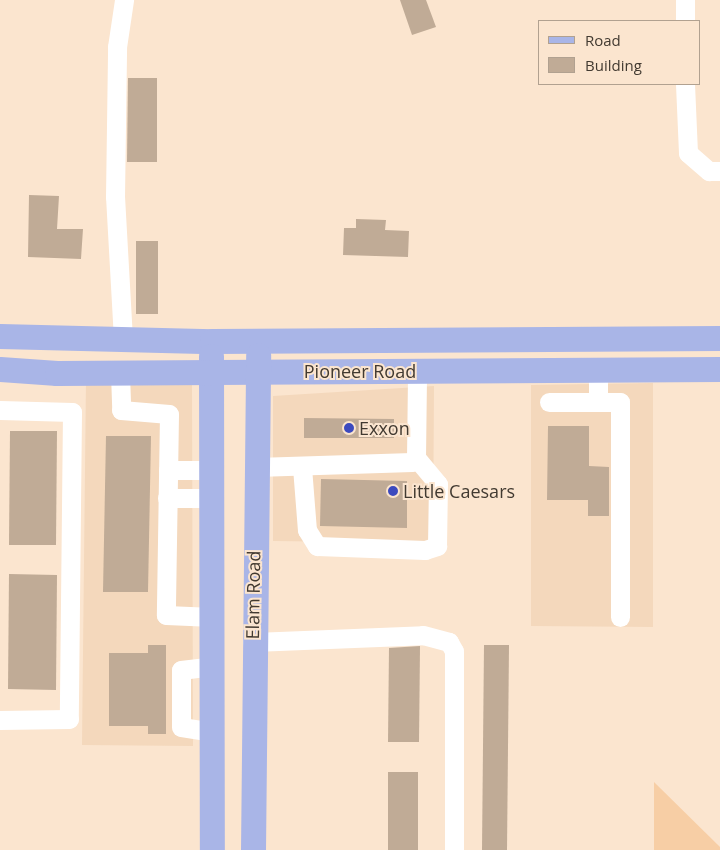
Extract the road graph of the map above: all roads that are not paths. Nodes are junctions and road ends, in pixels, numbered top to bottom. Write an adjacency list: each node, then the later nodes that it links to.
1 (124, 0): 8 (lane)
2 (685, 0): 3 (lane)
3 (685, 20)
4 (685, 85): 5 (lane)
5 (720, 171)
6 (0, 336): 8 (main road, Pioneer Road)
7 (720, 338): 9 (main road, Pioneer Road)
8 (123, 339): 12 (main road, Pioneer Road)
9 (598, 339): 11 (main road, Pioneer Road); 15 (main road)
10 (258, 340): 11 (main road, Pioneer Road); 12 (main road, Pioneer Road); 16 (main road, Elam Road)
11 (417, 340): 17 (main road)
12 (212, 341): 18 (main road)
13 (0, 369): 19 (main road, Pioneer Road)
14 (720, 369): 15 (main road, Pioneer Road)
15 (598, 370): 17 (main road, Pioneer Road); 21 (lane)
16 (258, 371): 17 (main road, Pioneer Road); 18 (main road, Pioneer Road); 24 (main road, Elam Road)
17 (417, 371): 23 (lane)
18 (210, 372): 19 (main road, Pioneer Road); 27 (main road)
19 (120, 373): 26 (lane)
20 (549, 402): 21 (lane)
21 (598, 402): 30 (lane)
22 (0, 410): 33 (lane)
23 (416, 458): 25 (lane); 25 (lane)
24 (256, 467): 25 (lane); 32 (main road, Elam Road)
25 (302, 467)
26 (168, 470): 27 (lane); 28 (lane)
27 (211, 470): 29 (main road)
28 (168, 498): 29 (lane); 31 (lane)
29 (212, 498): 31 (main road)
30 (620, 616)
31 (213, 628): 32 (main road); 34 (main road)
32 (252, 642): 35 (main road, Elam Road); 36 (lane)
33 (0, 720)
34 (212, 850)
35 (253, 850)
36 (454, 850)

